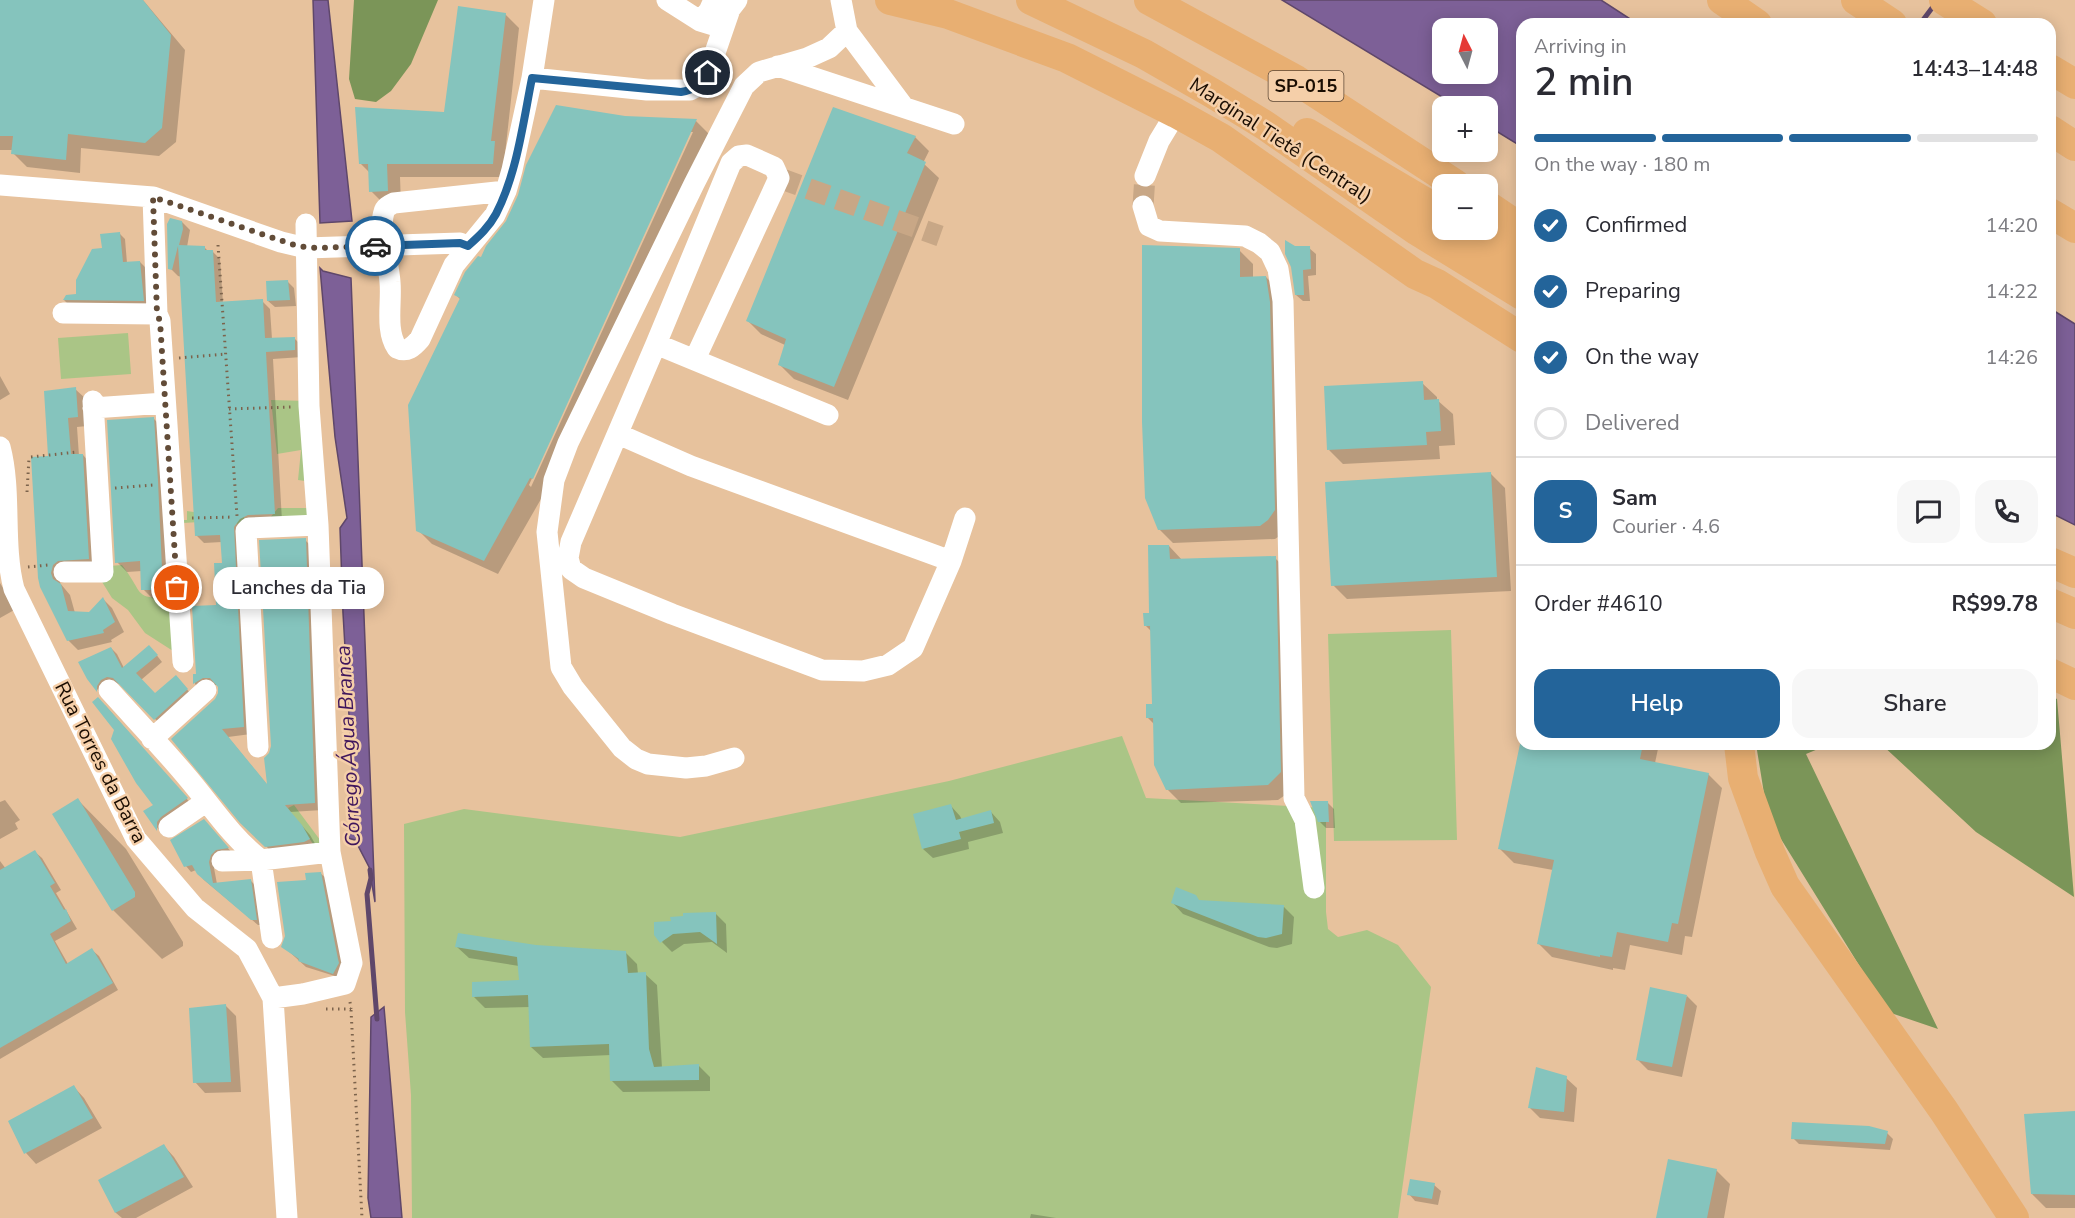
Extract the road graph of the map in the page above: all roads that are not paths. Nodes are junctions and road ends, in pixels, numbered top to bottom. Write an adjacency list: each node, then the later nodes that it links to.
1 (544, 0): 20 (street)
2 (667, 0): 15 (street)
3 (714, 0): 15 (street)
4 (737, 0): 16 (street)
5 (841, 0): 17 (street)
6 (890, 0): 23 (highway)
7 (1031, 0): 25 (highway, Marginal Tietê (Central))
8 (1149, 0): 28 (highway, SP-015)
9 (1722, 0): 12 (highway)
10 (1856, 0): 13 (highway)
11 (1944, 0): 14 (highway)
12 (1748, 18)
13 (1883, 18)
14 (1972, 18)
15 (700, 21): 16 (street)
16 (723, 28): 20 (street)
17 (847, 31): 18 (street); 22 (street)
18 (777, 66): 22 (street); 73 (street)
19 (2056, 73): 21 (highway)
20 (532, 78): 31 (street)
21 (2075, 84)
22 (903, 106): 24 (street)
23 (1176, 113): 29 (street); 45 (highway)
24 (954, 124)
25 (1266, 126): 34 (highway); 46 (highway, Marginal Tietê (Central))
26 (2056, 134): 27 (highway)
27 (2075, 146)
28 (1440, 174)
29 (1145, 176)
30 (0, 185): 32 (street)
31 (506, 191): 41 (street); 42 (street)
32 (153, 197): 43 (street); 48 (street)
33 (1143, 206): 79 (street)
34 (1432, 206)
35 (1498, 213): 38 (highway)
36 (2056, 217): 39 (highway)
37 (306, 224): 43 (street)
38 (1516, 225)
39 (2075, 228)
40 (1488, 240): 44 (highway)
41 (384, 246): 42 (street); 42 (street); 43 (street)
42 (468, 246)
43 (306, 248): 58 (street)
44 (1516, 256)
45 (1415, 274): 49 (highway); 51 (highway)
46 (1516, 291)
47 (63, 314): 48 (street)
48 (157, 314): 53 (street)
49 (1516, 334)
50 (657, 344): 52 (street); 52 (street); 55 (street)
51 (1516, 349)
52 (695, 359): 54 (street)
53 (165, 403): 61 (street); 65 (street)
54 (828, 415)
55 (618, 434): 59 (street); 59 (street)
56 (0, 447): 81 (street, Rua Torres da Barra)
57 (965, 518): 59 (street)
58 (318, 525): 71 (street); 76 (street)
59 (951, 561)
60 (2056, 565): 62 (highway)
61 (61, 568)
62 (2075, 573)
63 (2056, 606): 64 (highway)
64 (2075, 614)
65 (183, 662)
66 (2056, 675): 67 (highway)
67 (2075, 685)
68 (109, 690): 70 (street)
69 (206, 690): 70 (street)
70 (152, 739): 77 (street)
71 (258, 747)
72 (1740, 750): 83 (highway)
73 (734, 758)
74 (204, 803): 75 (street)
75 (169, 827)
76 (330, 852): 77 (street); 81 (street)
77 (261, 860): 78 (street); 80 (street)
78 (222, 861)
79 (1314, 888)
80 (272, 938)
81 (273, 998): 82 (street, Rua Torres da Barra)
82 (287, 1218)
83 (2014, 1218)

